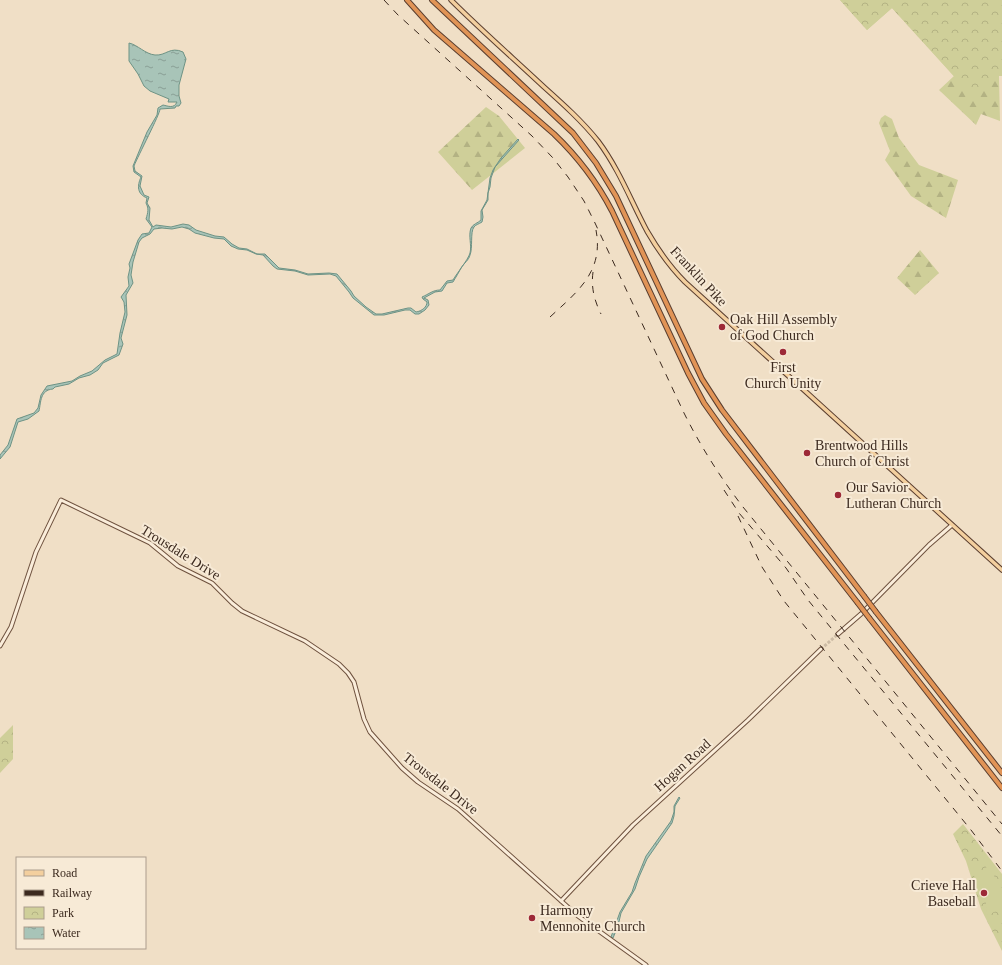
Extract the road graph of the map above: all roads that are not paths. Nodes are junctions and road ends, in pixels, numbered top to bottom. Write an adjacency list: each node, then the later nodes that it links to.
1 (407, 0): 10 (highway, bridge)
2 (432, 0): 9 (highway, bridge)
3 (451, 0): 4 (main road, Franklin Pike)
4 (952, 525): 5 (main road, Franklin Pike); 6 (street)
5 (1002, 570)
6 (838, 634)
7 (0, 646): 11 (street, Trousdale Drive)
8 (821, 649): 11 (street, Hogan Road)
9 (1002, 773)
10 (1002, 788)
11 (561, 901): 12 (street, Trousdale Drive)
12 (646, 965)

